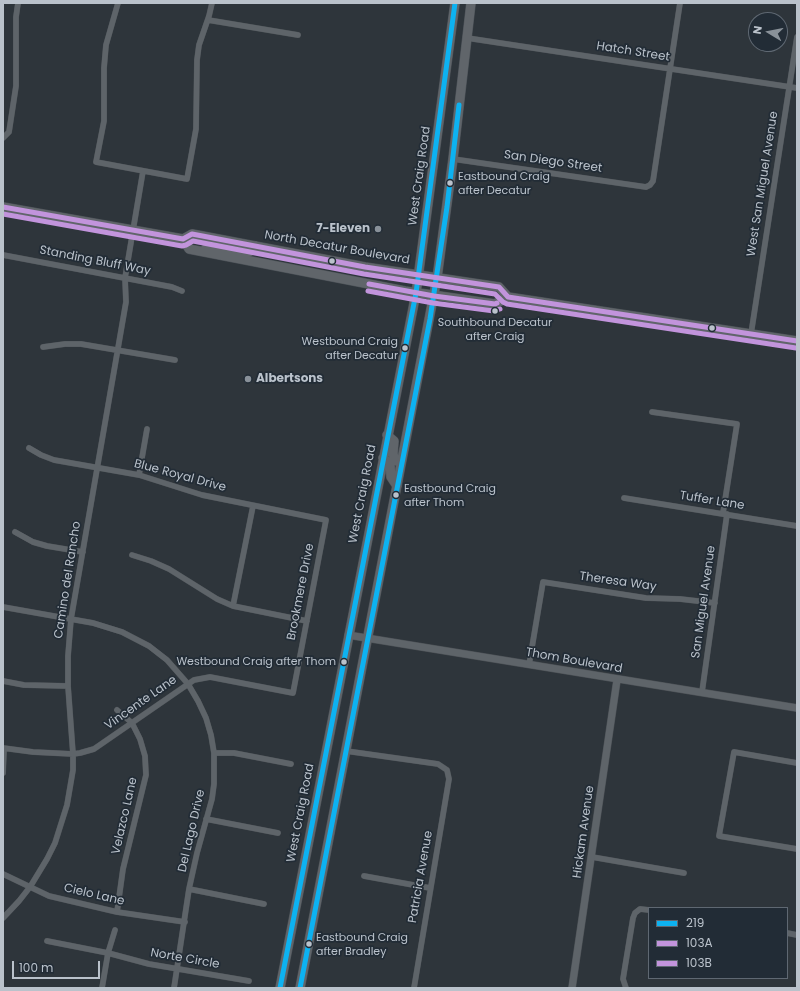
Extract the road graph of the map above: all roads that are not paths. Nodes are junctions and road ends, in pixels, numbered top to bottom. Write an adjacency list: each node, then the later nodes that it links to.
1 (18, 3): 16 (street)
2 (118, 3): 18 (street)
3 (212, 3): 7 (street)
4 (455, 3): 14 (main road, West Craig Road)
5 (471, 3): 10 (main road)
6 (680, 3): 11 (street)
7 (208, 20): 8 (street); 18 (street)
8 (298, 35)
9 (797, 37): 12 (street, West San Miguel Avenue)
10 (466, 38): 11 (street, Hatch Street); 15 (main road)
11 (671, 68): 12 (street, Hatch Street); 17 (street, San Diego Street)
12 (789, 87): 13 (street, Hatch Street); 34 (street, West San Miguel Avenue)
13 (797, 88)
14 (442, 108): 15 (main road); 27 (main road, West Craig Road)
15 (458, 110): 17 (main road)
16 (4, 138)
17 (453, 159): 29 (main road)
18 (144, 171): 20 (street, Camino del Rancho)
19 (3, 207): 20 (main road, North Decatur Boulevard)
20 (133, 230): 21 (main road, North Decatur Boulevard); 28 (street, Camino del Rancho)
21 (183, 239): 22 (main road, North Decatur Boulevard); 24 (main road, North Decatur Boulevard)
22 (236, 242): 23 (main road, North Decatur Boulevard); 24 (main road)
23 (256, 246): 26 (main road); 27 (main road, North Decatur Boulevard)
24 (203, 252): 26 (main road, North Decatur Boulevard)
25 (3, 255): 28 (street, Standing Bluff Way)
26 (220, 255): 31 (main road, North Decatur Boulevard)
27 (419, 275): 29 (main road, North Decatur Boulevard); 31 (main road, West Craig Road)
28 (125, 278): 30 (street, Standing Bluff Way); 37 (street, Camino del Rancho)
29 (437, 278): 32 (main road); 33 (main road, North Decatur Boulevard)
30 (182, 291)
31 (416, 293): 32 (main road, North Decatur Boulevard); 41 (main road, West Craig Road)
32 (434, 296): 33 (main road, North Decatur Boulevard); 44 (main road)
33 (508, 297): 34 (main road, North Decatur Boulevard)
34 (751, 334): 35 (main road, North Decatur Boulevard)
35 (797, 341)
36 (43, 347): 37 (street)
37 (118, 350): 38 (street); 45 (street, Camino del Rancho)
38 (174, 360)
39 (652, 412): 50 (street, San Miguel Avenue)
40 (147, 429): 46 (street)
41 (387, 435): 43 (main road, West Craig Road); 44 (main road)
42 (29, 448): 45 (street, Blue Royal Drive)
43 (383, 458): 47 (main road); 61 (main road, West Craig Road)
44 (401, 463): 47 (main road)
45 (97, 468): 46 (street, Blue Royal Drive); 54 (street, Camino del Rancho)
46 (139, 475): 49 (street, Blue Royal Drive)
47 (397, 486): 62 (main road)
48 (624, 498): 50 (street, Tuffer Lane)
49 (253, 506): 51 (street, Blue Royal Drive); 57 (street)
50 (725, 514): 52 (street, Tuffer Lane); 56 (street, San Miguel Avenue)
51 (326, 520): 60 (street, Brookmere Drive)
52 (797, 526)
53 (15, 532): 54 (street)
54 (83, 552): 59 (street, Camino del Rancho)
55 (132, 554): 57 (street)
56 (715, 603): 63 (street, Theresa Way); 69 (street, San Miguel Avenue)
57 (233, 606): 60 (street)
58 (3, 607): 59 (street, Del Lago Drive)
59 (71, 619): 66 (street, Del Lago Drive); 67 (street, Camino del Rancho)
60 (307, 621): 68 (street, Brookmere Drive)
61 (348, 635): 62 (street, Thom Boulevard); 102 (main road, West Craig Road)
62 (368, 639): 63 (street, Thom Boulevard); 74 (main road)
63 (529, 665): 64 (street, Thom Boulevard)
64 (617, 680): 69 (street, Thom Boulevard); 83 (street, Hickam Avenue)
65 (3, 681): 67 (street)
66 (188, 684): 68 (street, Vincente Lane); 72 (street, Vincente Lane); 75 (street, Del Lago Drive)
67 (68, 686): 76 (street, Camino del Rancho)
68 (293, 692)
69 (702, 692): 70 (street, Thom Boulevard)
70 (797, 708)
71 (116, 710): 72 (street, Velazco Lane)
72 (132, 723): 76 (street, Vincente Lane); 92 (street, Velazco Lane)
73 (4, 749): 76 (street, Vincente Lane); 79 (street)
74 (346, 751): 88 (street, Patricia Avenue); 103 (main road)
75 (214, 753): 78 (street); 80 (street, Del Lago Drive)
76 (73, 754): 87 (street, Camino del Rancho)
77 (797, 763): 82 (street)
78 (291, 764)
79 (3, 773)
80 (206, 819): 81 (street); 89 (street, Del Lago Drive)
81 (278, 833)
82 (797, 849)
83 (592, 857): 84 (street); 105 (street, Hickam Avenue)
84 (684, 873)
85 (3, 874): 87 (street, Cielo Lane)
86 (364, 876): 88 (street)
87 (30, 887): 92 (street, Cielo Lane); 93 (street, Camino del Rancho)
88 (430, 888): 104 (street, Patricia Avenue)
89 (190, 889): 90 (street); 94 (street, Del Lago Drive)
90 (264, 904)
91 (648, 910): 106 (street)
92 (117, 912): 94 (street, Cielo Lane)
93 (3, 918)
94 (185, 922): 98 (street, Del Lago Drive)
95 (115, 930): 97 (street)
96 (47, 941): 97 (street, Norte Circle)
97 (108, 953): 98 (street, Norte Circle); 100 (street)
98 (178, 969): 99 (street, Norte Circle); 101 (street, Del Lago Drive)
99 (249, 981)
100 (102, 988)
101 (174, 988)
102 (280, 988)
103 (300, 988)
104 (414, 988)
105 (572, 988)
106 (626, 988)

